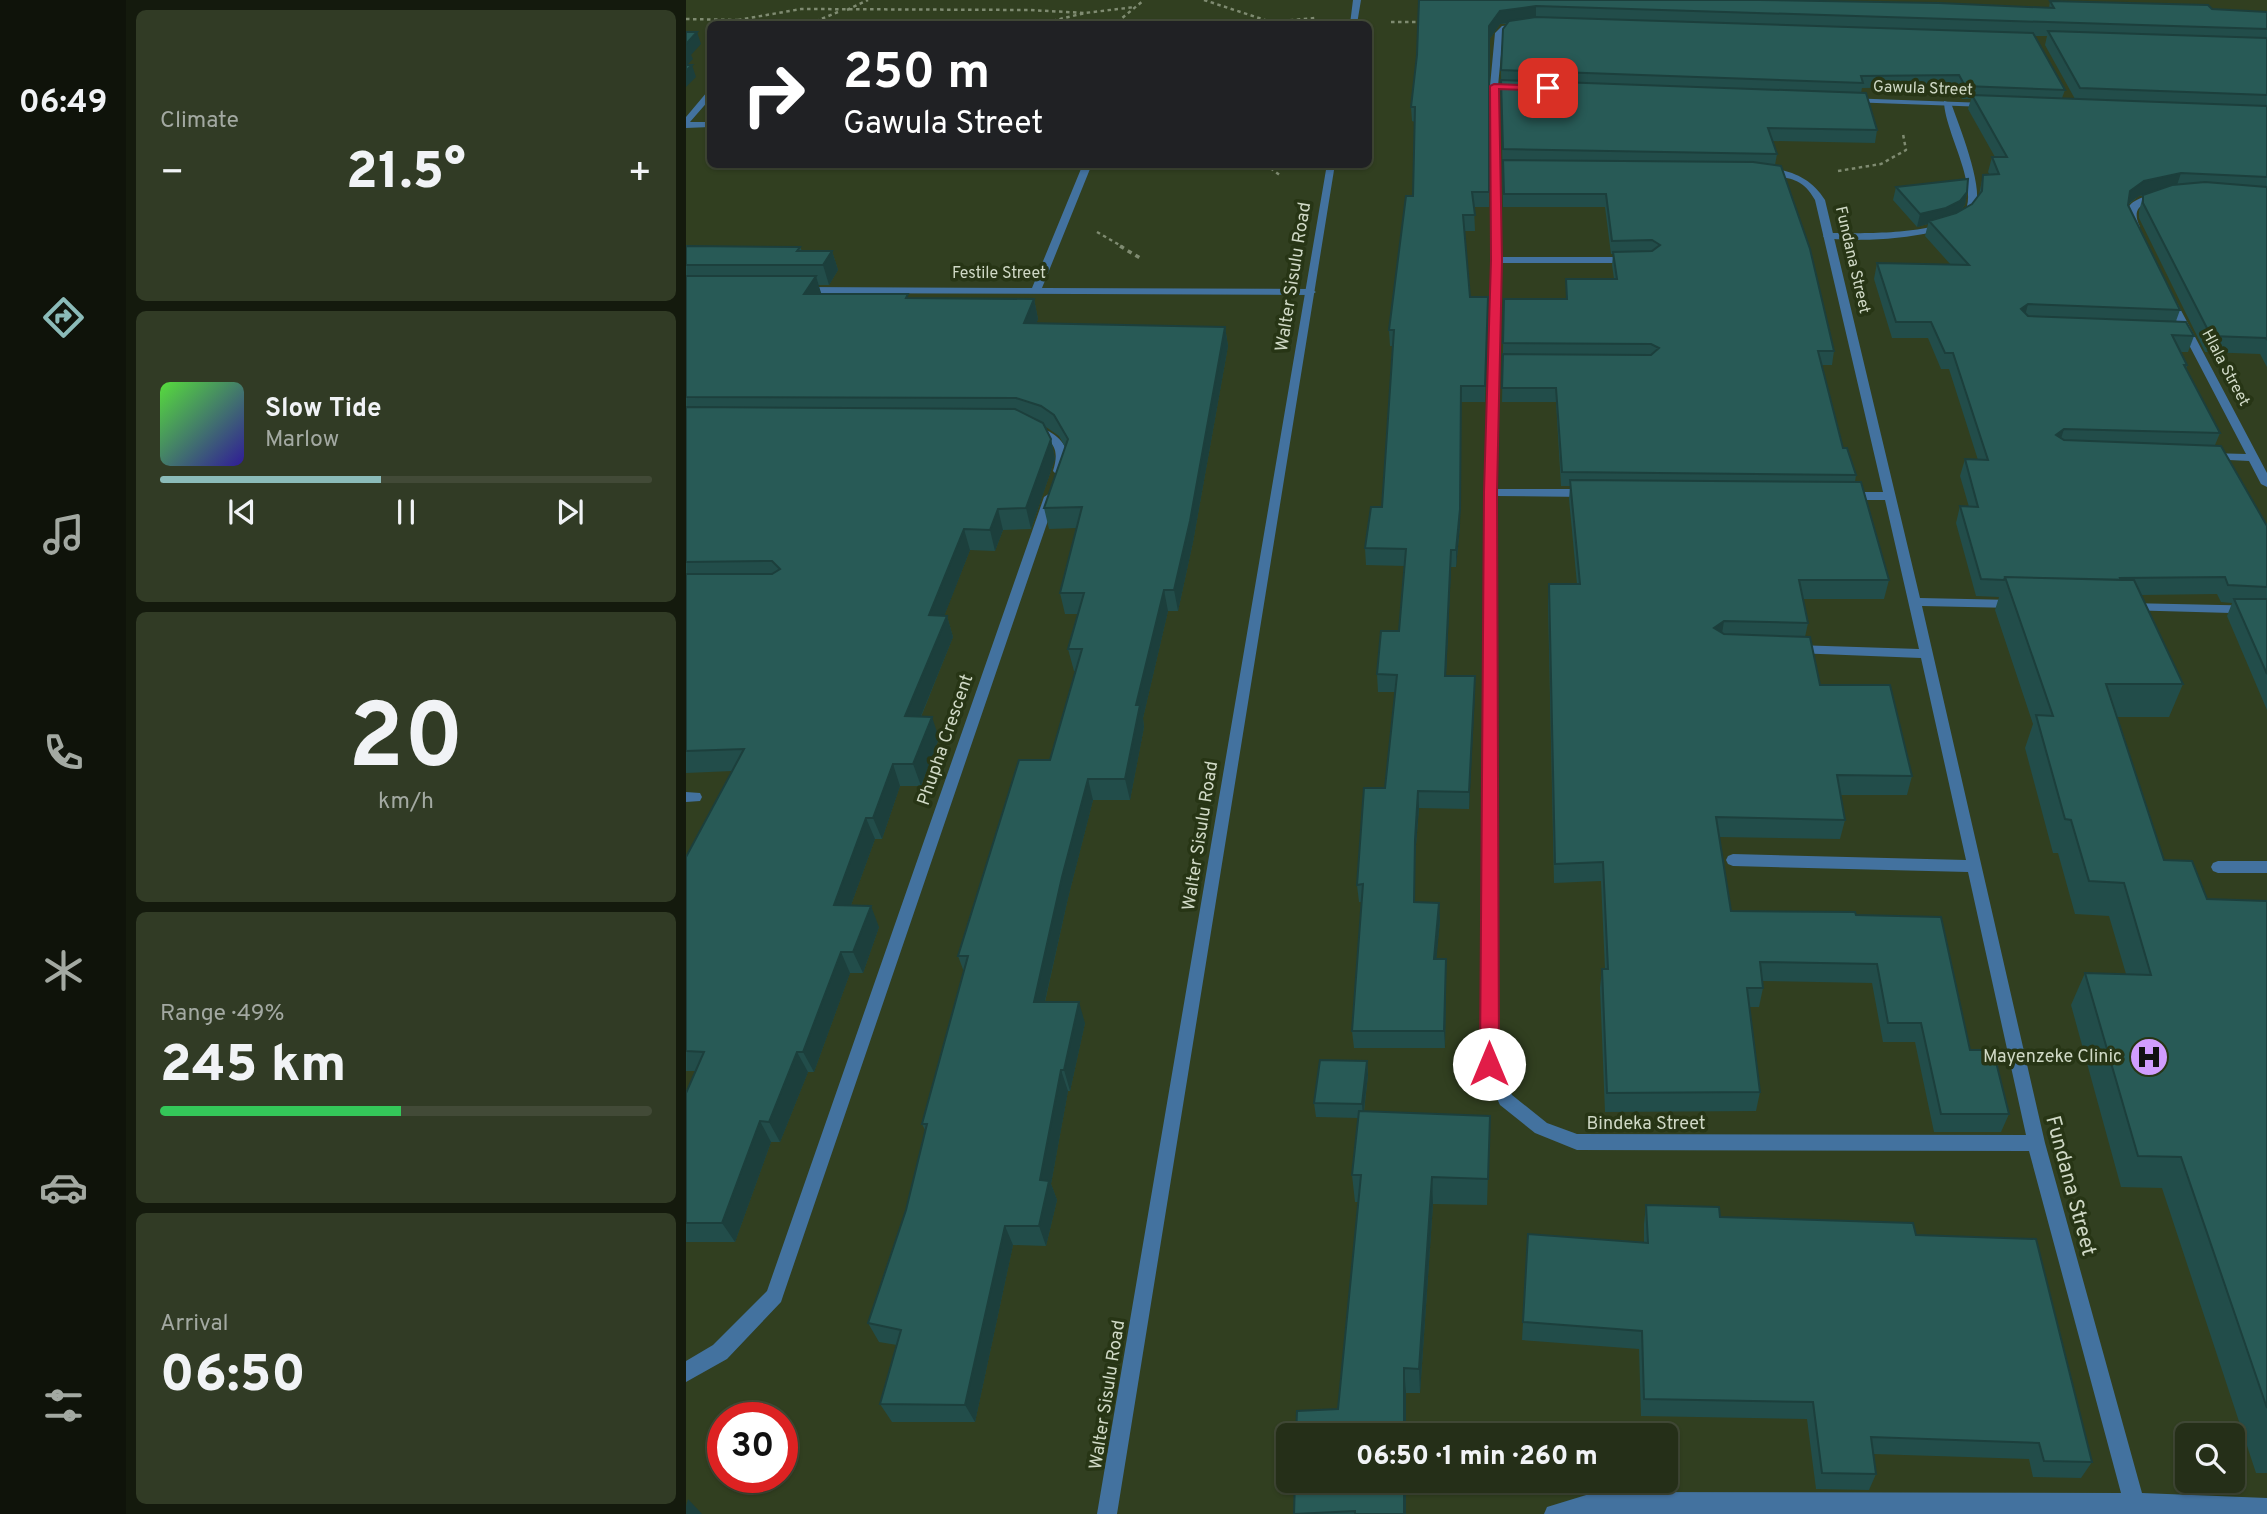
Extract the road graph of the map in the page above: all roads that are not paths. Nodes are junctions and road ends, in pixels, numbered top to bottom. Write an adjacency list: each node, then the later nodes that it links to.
1 (1357, 0): 2 (street)
2 (1354, 21)
3 (1536, 24): 4 (street, Bindeka Street)
4 (1494, 86): 5 (street); 18 (street, Bindeka Street)
5 (1508, 87)
6 (707, 98): 10 (street)
7 (1840, 100): 8 (street, Gawula Street)
8 (1947, 103): 9 (street, Gawula Street); 16 (street)
9 (2003, 105)
10 (686, 124): 11 (street)
11 (707, 125)
12 (1087, 168): 22 (street)
13 (1330, 168): 23 (street, Walter Sisulu Road)
14 (1752, 169): 16 (street, Fundana Street)
15 (2175, 195): 17 (street)
16 (1828, 236): 33 (street, Fundana Street)
17 (2142, 241)
18 (1497, 260): 19 (street); 30 (street, Bindeka Street)
19 (1638, 260)
20 (2164, 286): 25 (street, Hlala Street)
21 (794, 290): 22 (street, Festile Street)
22 (1036, 290): 23 (street, Festile Street)
23 (1311, 292): 48 (street, Walter Sisulu Road)
24 (2173, 332): 25 (street, Hlala Street)
25 (2186, 332): 28 (street, Hlala Street)
26 (1021, 424): 45 (street, Phupha Crescent)
27 (2198, 456): 28 (street)
28 (2253, 458): 29 (street, Hlala Street)
29 (2267, 484)
30 (1490, 492): 31 (street); 44 (street, Bindeka Street)
31 (1600, 494)
32 (1834, 496): 33 (street)
33 (1889, 496): 34 (street, Fundana Street)
34 (1914, 602): 35 (street); 39 (street, Fundana Street)
35 (2023, 604)
36 (2118, 606): 37 (street)
37 (2267, 610)
38 (1776, 649): 39 (street)
39 (1927, 654): 41 (street, Fundana Street)
40 (1733, 860): 41 (street)
41 (1973, 866): 44 (street, Fundana Street)
42 (2218, 867): 43 (street)
43 (2267, 867)
44 (2036, 1143): 46 (street, Fundana Street)
45 (686, 1372)
46 (2136, 1508): 47 (street); 49 (street)
47 (2267, 1508)
48 (1107, 1514)
49 (1554, 1514)

